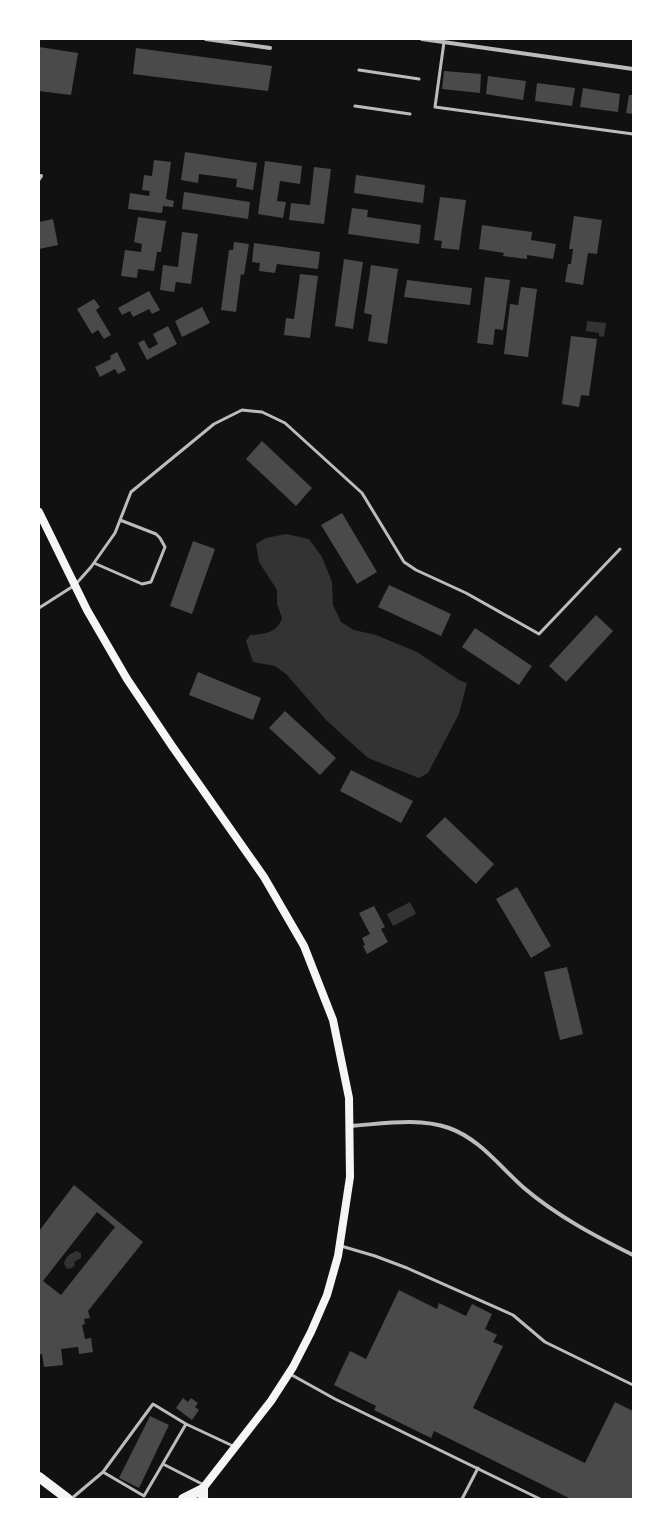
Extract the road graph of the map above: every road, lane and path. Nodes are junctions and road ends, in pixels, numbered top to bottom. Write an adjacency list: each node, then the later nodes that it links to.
1 (206, 39): 4 (street)
2 (422, 39): 3 (street)
3 (444, 42): 5 (street); 10 (lane)
4 (270, 48)
5 (633, 69)
6 (359, 70): 7 (lane)
7 (419, 79)
8 (355, 106): 9 (lane)
9 (410, 114)
10 (633, 134)
11 (39, 512): 15 (main road)
12 (120, 520): 13 (lane); 14 (lane); 14 (lane)
13 (620, 549)
14 (94, 563): 15 (lane)
15 (75, 586): 16 (lane); 17 (main road)
16 (39, 608)
17 (349, 1126): 18 (main road); 19 (street)
18 (339, 1245): 20 (main road); 21 (lane)
19 (633, 1255)
20 (289, 1374): 23 (main road); 25 (lane)
21 (633, 1385)
22 (186, 1424): 23 (lane); 24 (lane); 26 (lane)
23 (235, 1447): 28 (main road)
24 (163, 1464): 26 (lane); 28 (lane)
25 (478, 1468): 32 (lane); 33 (lane)
26 (103, 1472): 29 (lane)
27 (39, 1477): 29 (main road)
28 (203, 1491): 30 (main road); 31 (main road)
29 (68, 1498)
30 (183, 1499)
31 (194, 1499)
32 (462, 1499)
33 (540, 1499)

